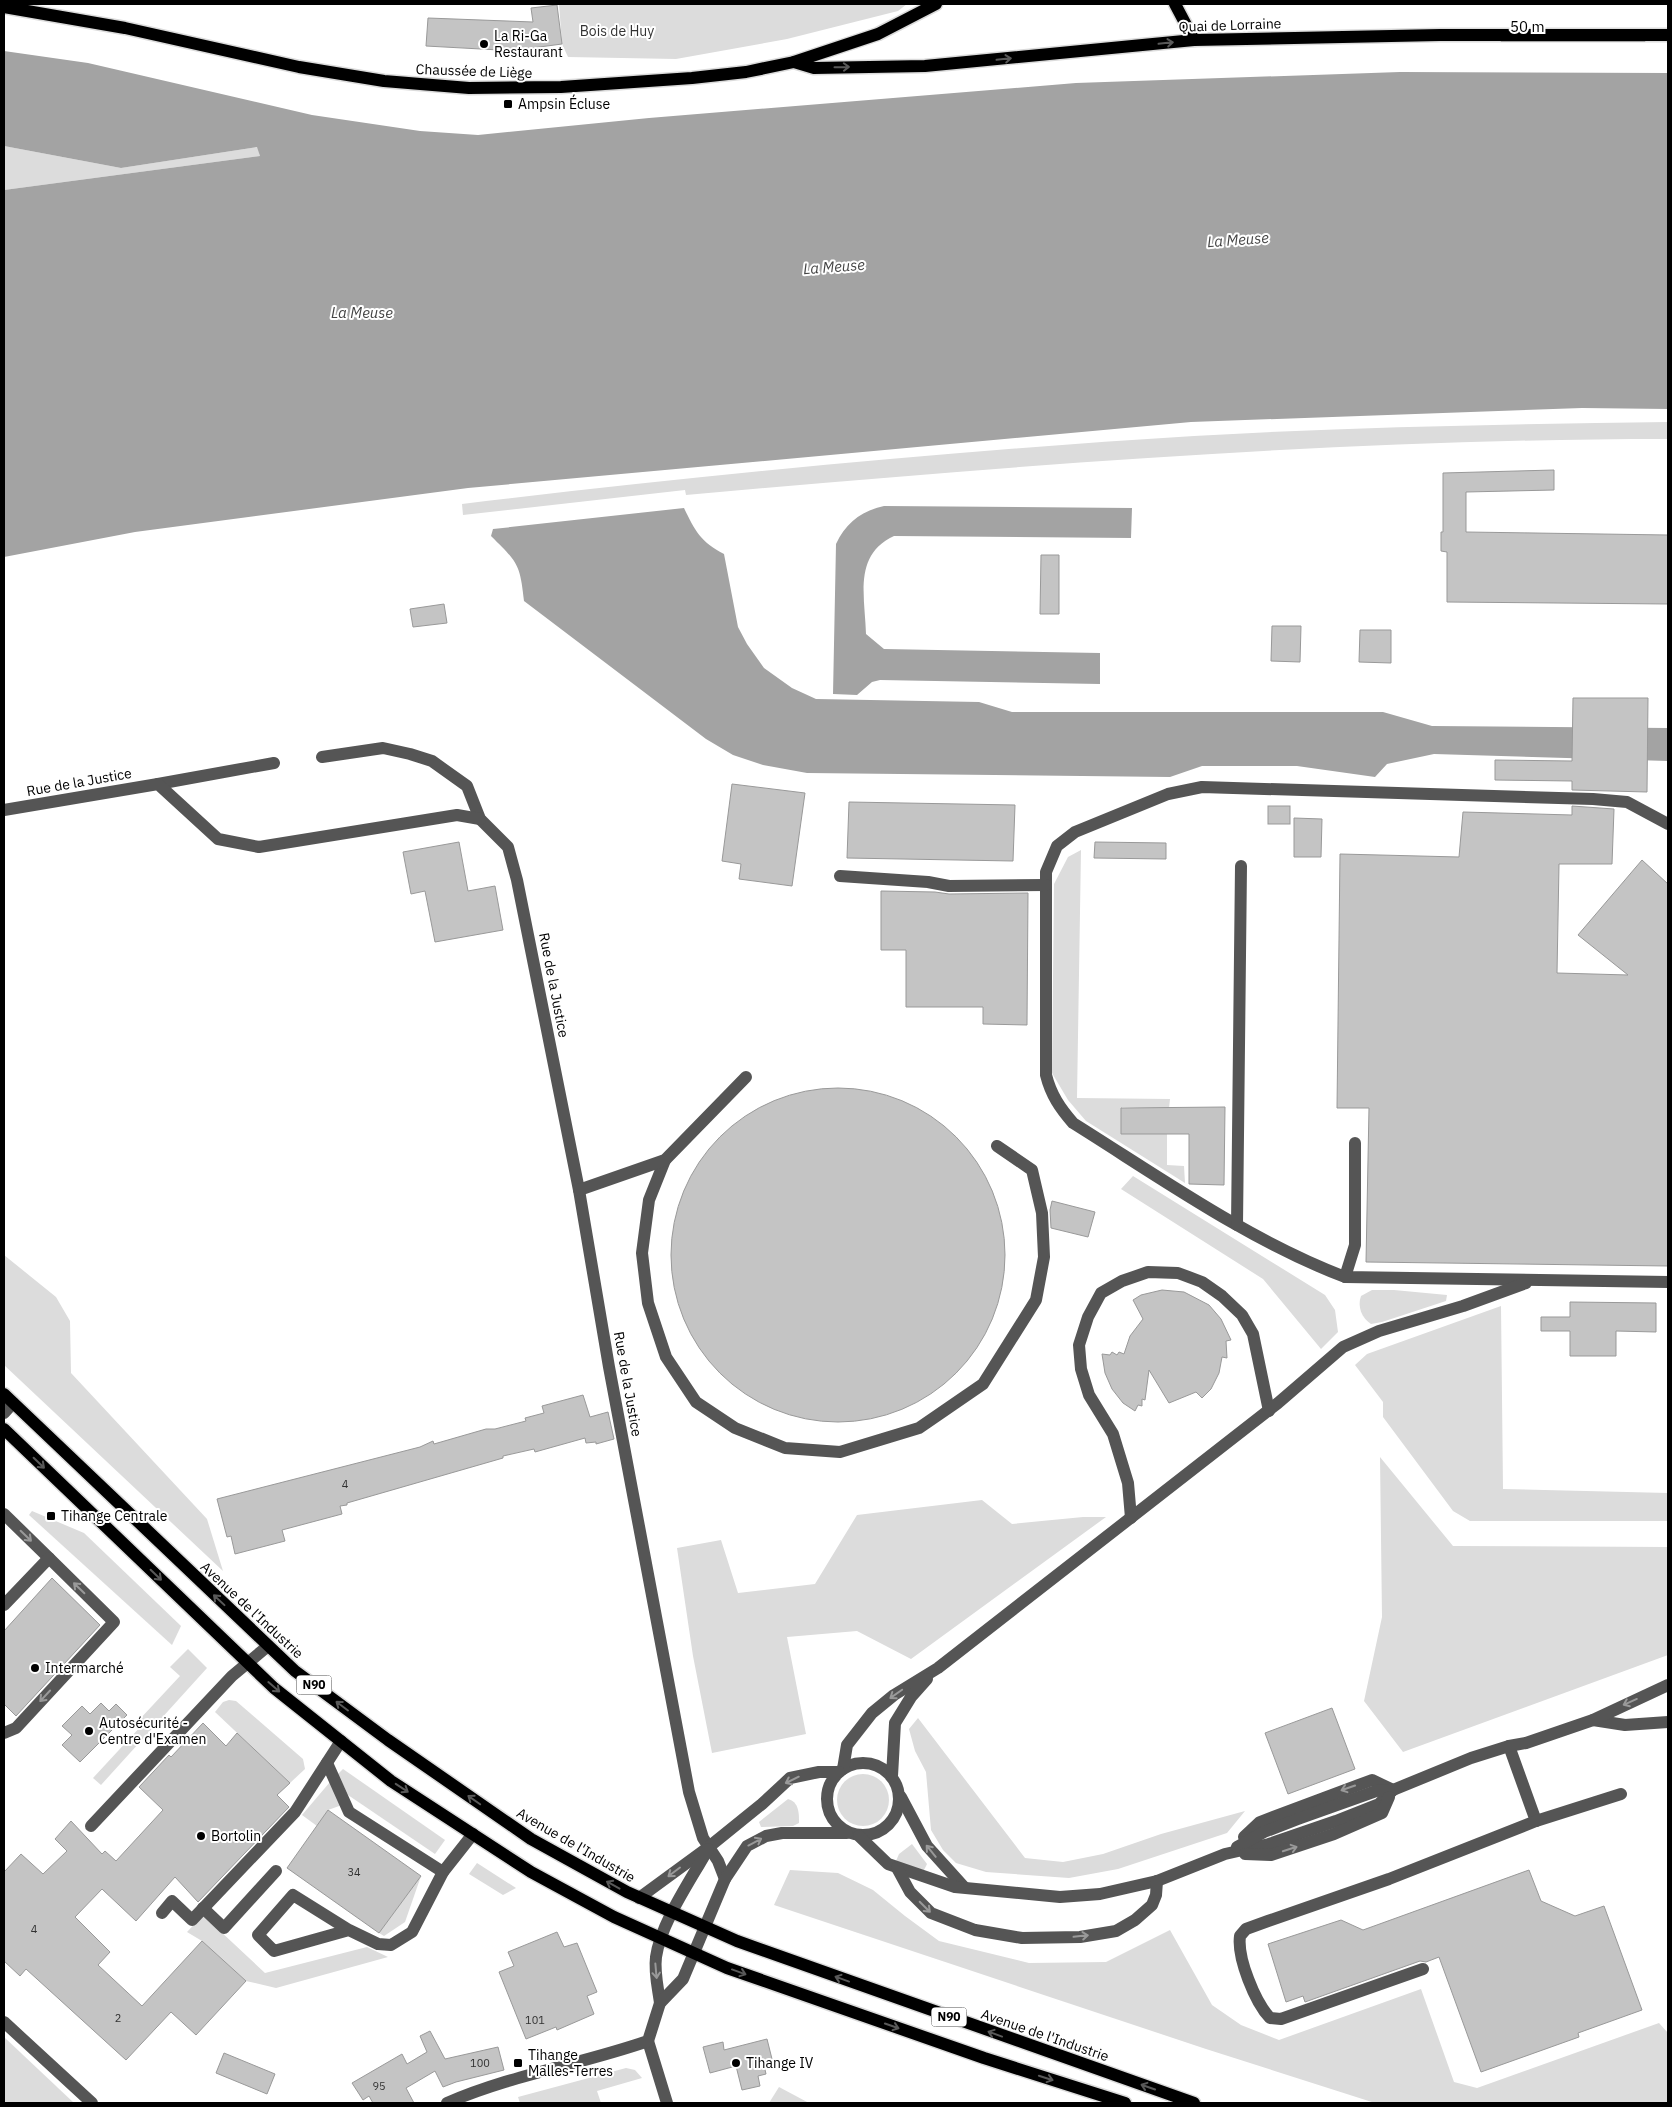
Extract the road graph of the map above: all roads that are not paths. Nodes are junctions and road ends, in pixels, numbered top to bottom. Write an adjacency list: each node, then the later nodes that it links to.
1 (936, 4): 6 (main road, Chaussée de Liège)
2 (1175, 4): 5 (main road)
3 (4, 7): 6 (main road, Chaussée de Liège)
4 (1668, 35): 5 (main road, Quai de Lorraine)
5 (1194, 40): 6 (main road, Quai de Lorraine, one-way to 5)
6 (794, 62)
7 (322, 757): 11 (street, Rue de la Justice)
8 (274, 763): 9 (street, Rue de la Justice)
9 (158, 784): 10 (street, Rue de la Justice); 11 (street)
10 (4, 810)
11 (480, 819): 20 (street, Rue de la Justice)
12 (1668, 824): 15 (street)
13 (1241, 866): 21 (street)
14 (840, 876): 15 (street)
15 (1046, 885): 21 (street)
16 (746, 1077): 19 (street)
17 (1355, 1143): 22 (street)
18 (997, 1146): 19 (street)
19 (664, 1160): 20 (street)
20 (579, 1190): 51 (street, Rue de la Justice)
21 (1237, 1225): 22 (street)
22 (1345, 1277): 23 (street)
23 (1533, 1281): 24 (street); 26 (street)
24 (1668, 1282)
25 (7, 1404): 32 (main road, Avenue de l'Industrie / N90, one-way to 25)
26 (1269, 1411): 29 (street); 29 (street)
27 (4, 1429): 33 (main road, N90, one-way to 33)
28 (4, 1514): 30 (street, one-way to 30)
29 (1131, 1518): 34 (street)
30 (49, 1558): 31 (street); 38 (street)
31 (4, 1605)
32 (268, 1646): 33 (street); 59 (main road, Avenue de l'Industrie / N90, one-way to 32)
33 (248, 1664): 39 (main road, N90, one-way to 39); 48 (street)
34 (938, 1668): 42 (street, one-way to 42); 43 (street)
35 (1668, 1685): 36 (street, one-way to 36)
36 (1593, 1720): 37 (street); 40 (street)
37 (1668, 1722)
38 (4, 1733)
39 (341, 1741): 41 (street); 49 (main road, N90, one-way to 49)
40 (1509, 1746): 44 (street); 47 (street)
41 (327, 1763): 55 (street); 60 (street)
42 (841, 1770): 43 (street); 50 (street); 51 (street, one-way to 51)
43 (892, 1776): 46 (street)
44 (1393, 1790): 52 (street); 52 (street, one-way to 52)
45 (1621, 1794): 47 (street)
46 (900, 1797): 50 (street); 58 (street, one-way to 46)
47 (1536, 1822): 67 (street)
48 (91, 1826)
49 (473, 1834): 55 (street); 65 (main road, N90)
50 (853, 1834): 53 (street); 56 (street, one-way to 50)
51 (710, 1846): 56 (street, Rue de la Justice); 59 (street, one-way to 59); 62 (street)
52 (1225, 1854): 57 (street)
53 (897, 1868): 57 (street, one-way to 57); 58 (street)
54 (276, 1872): 60 (street)
55 (443, 1872): 64 (street)
56 (725, 1879): 63 (street)
57 (1156, 1881): 58 (street)
58 (964, 1887)
59 (639, 1898): 62 (main road, Avenue de l'Industrie / N90)
60 (203, 1908): 61 (street)
61 (162, 1913)
62 (672, 1914): 63 (main road, Avenue de l'Industrie / N90); 65 (street)
63 (704, 1928): 66 (street); 75 (main road, Avenue de l'Industrie / N90, one-way to 63)
64 (350, 1930): 64 (street)
65 (661, 1939): 66 (main road, N90); 68 (street, one-way to 68)
66 (693, 1954): 68 (street); 74 (main road, N90, one-way to 74)
67 (1423, 1970)
68 (660, 2003): 70 (street)
69 (4, 2022): 71 (street)
70 (648, 2041): 72 (street); 73 (street)
71 (92, 2103)
72 (447, 2103)
73 (667, 2103)
74 (1125, 2103)
75 (1194, 2103)

